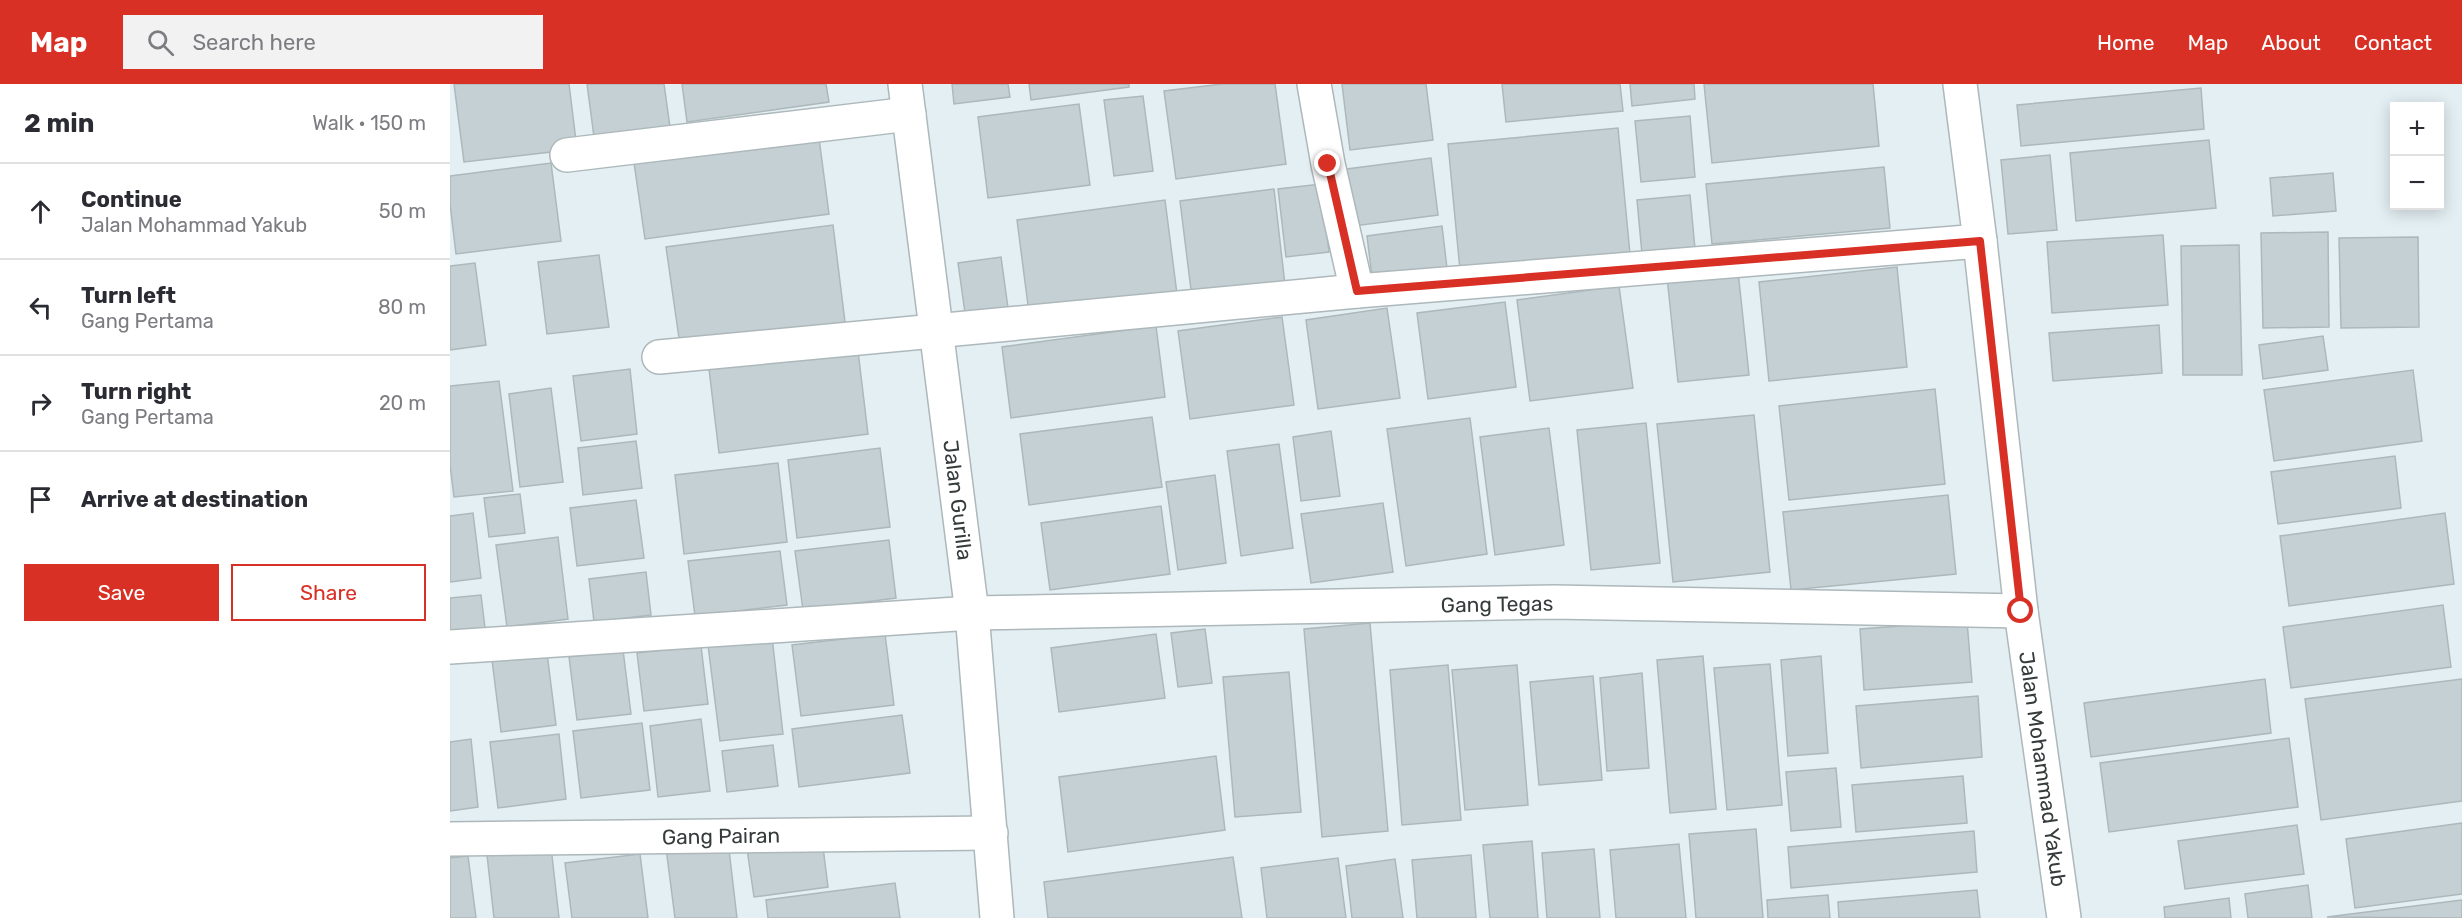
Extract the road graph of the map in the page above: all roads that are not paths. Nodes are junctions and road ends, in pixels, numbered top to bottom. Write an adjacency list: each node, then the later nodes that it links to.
1 (1314, 84): 6 (street)
2 (1960, 84): 5 (street, Jalan Mohammad Yakub)
3 (907, 99): 4 (street); 7 (street, Jalan Gurilla)
4 (567, 155)
5 (1980, 241): 6 (street); 9 (street, Jalan Mohammad Yakub)
6 (1357, 291): 7 (street)
7 (936, 330): 8 (street); 10 (street, Jalan Gurilla)
8 (659, 357)
9 (2021, 611): 10 (street, Gang Tegas); 15 (street, Jalan Mohammad Yakub)
10 (972, 613): 11 (street, Gang Tegas); 12 (street, Jalan Gurilla)
11 (450, 647)
12 (991, 833): 13 (street, Gang Pairan); 14 (street, Jalan Gurilla)
13 (450, 839)
14 (997, 918)
15 (2064, 918)

